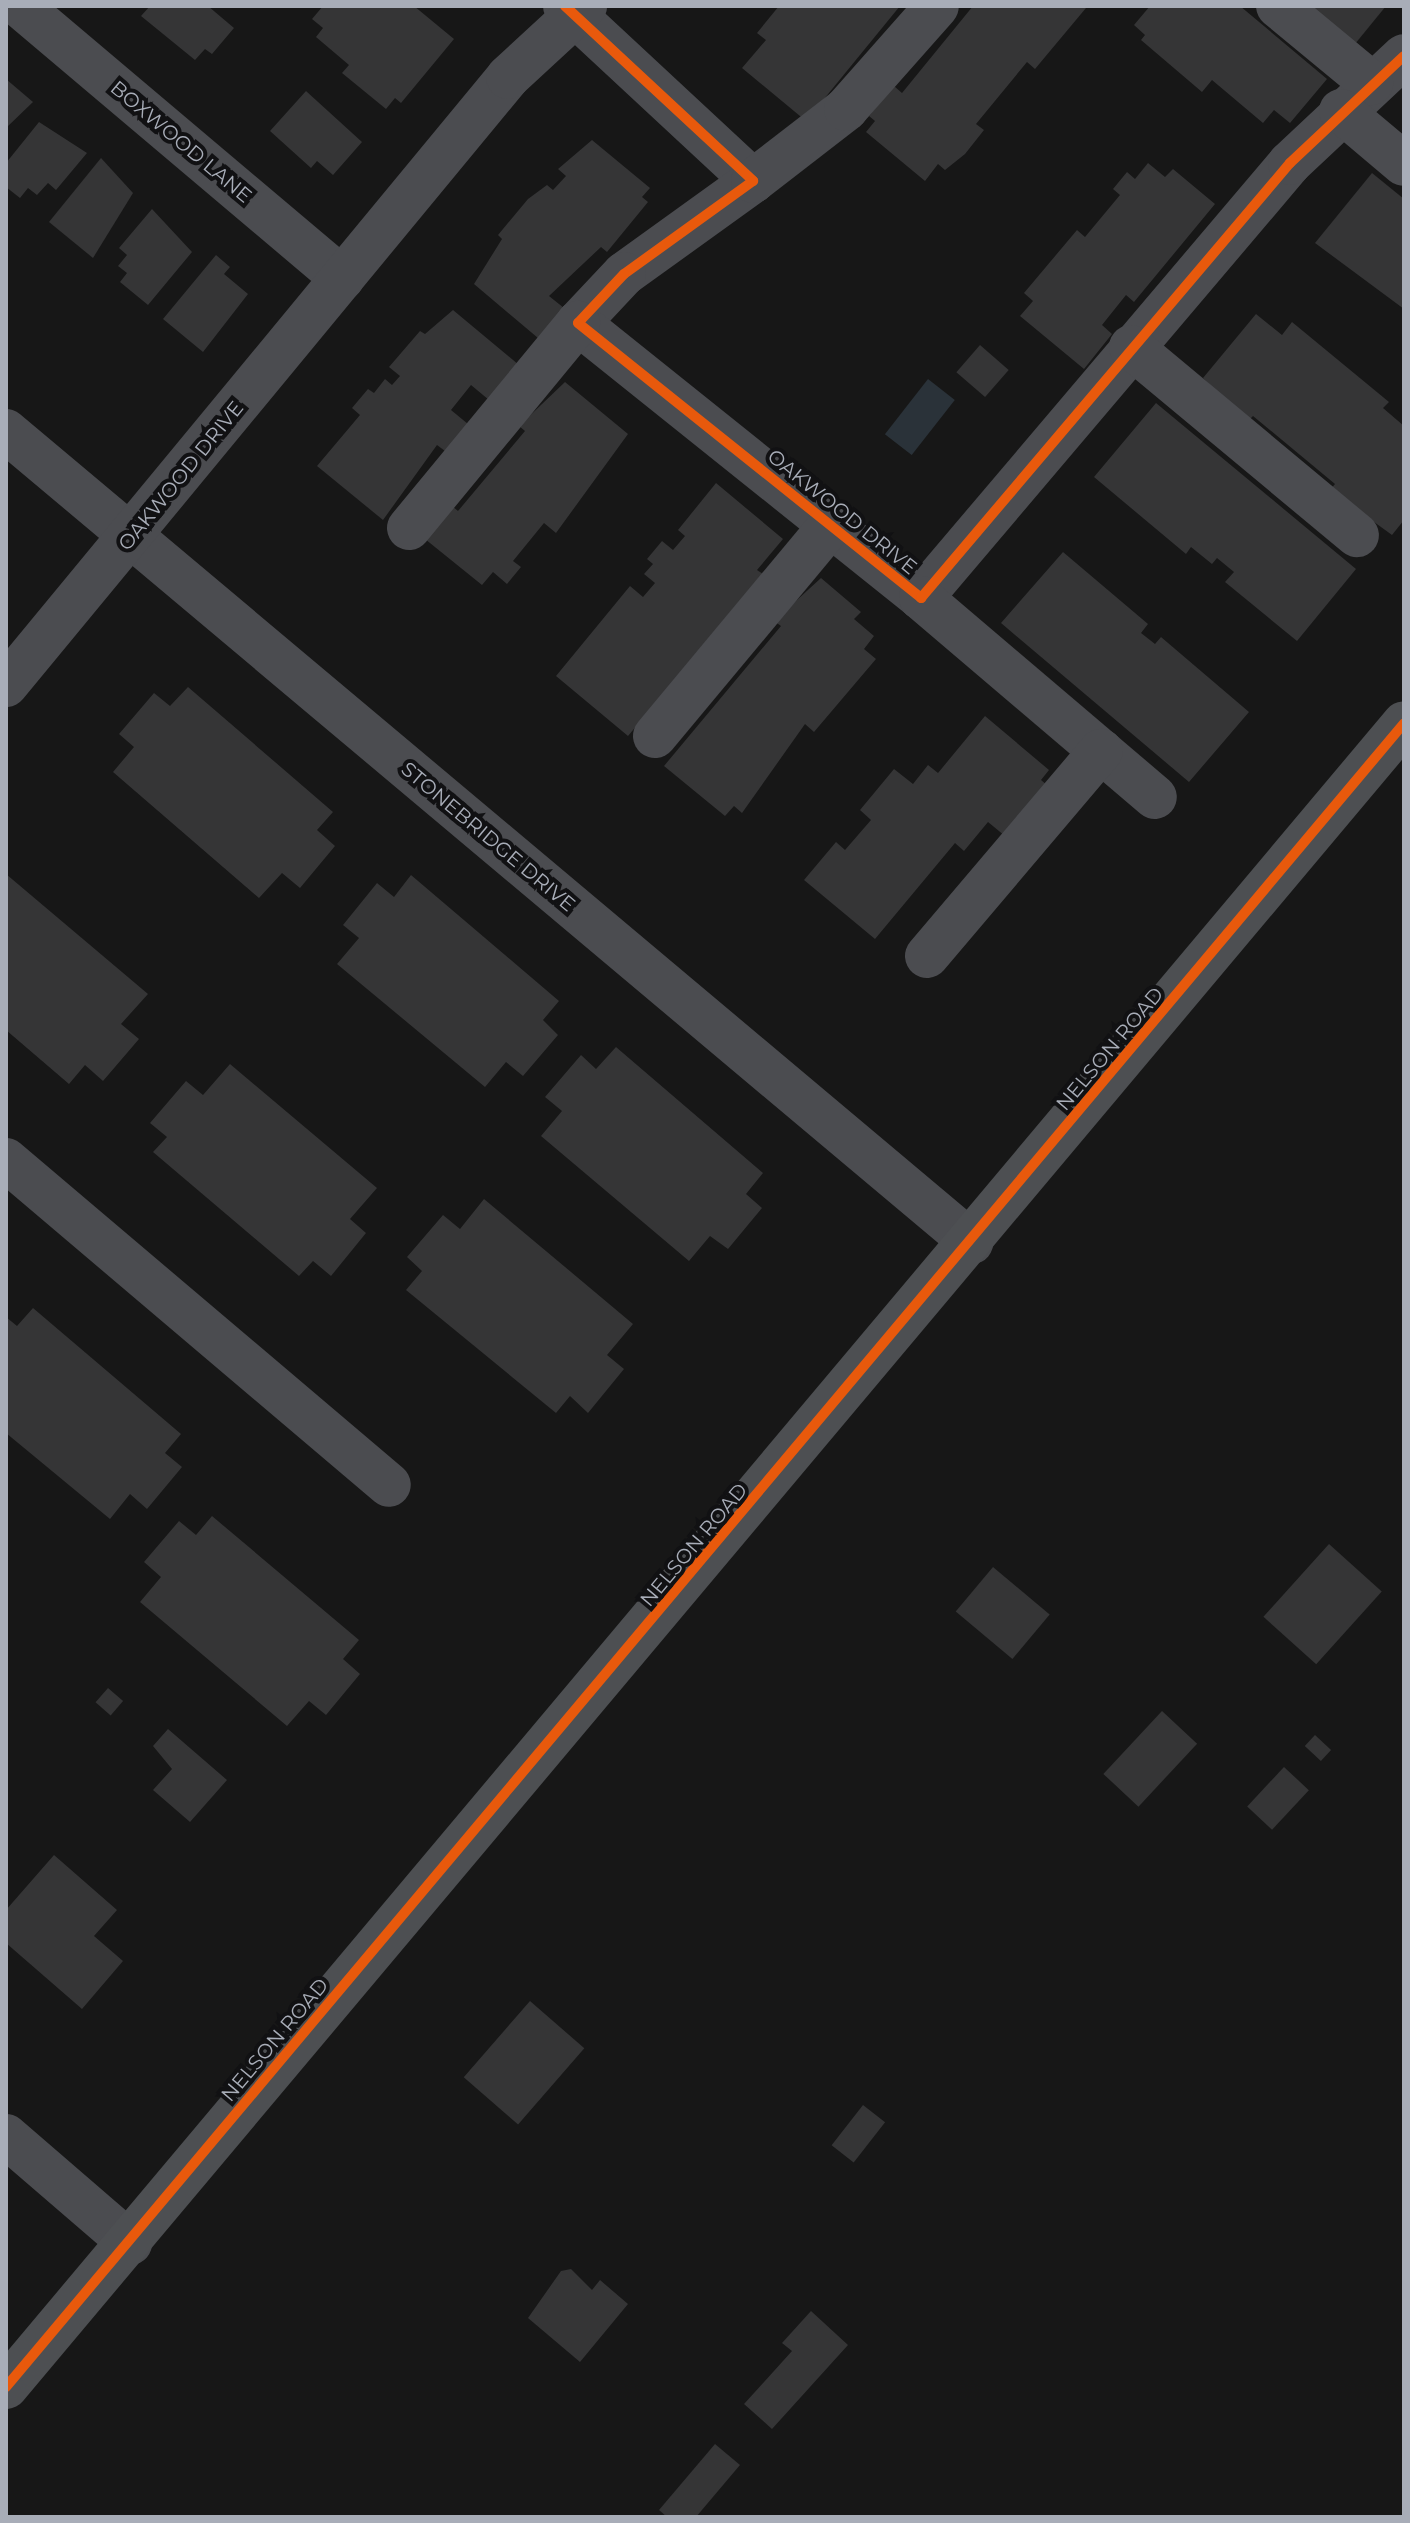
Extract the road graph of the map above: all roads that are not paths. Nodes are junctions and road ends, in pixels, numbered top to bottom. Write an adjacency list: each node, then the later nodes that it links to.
1 (20, 6): 8 (street, BOXWOOD LANE)
2 (937, 6): 7 (street)
3 (1278, 6): 5 (street)
4 (575, 9): 7 (street, OAKWOOD DRIVE); 8 (street, OAKWOOD DRIVE)
5 (1372, 83): 6 (street); 10 (street, OAKWOOD DRIVE)
6 (1404, 164)
7 (753, 181): 9 (street)
8 (342, 278): 15 (street, OAKWOOD DRIVE)
9 (578, 323): 12 (street, OAKWOOD DRIVE); 13 (street)
10 (1131, 347): 14 (street); 16 (street, OAKWOOD DRIVE)
11 (6, 431): 15 (street, STONEBRIDGE DRIVE)
12 (830, 526): 16 (street, OAKWOOD DRIVE); 19 (street)
13 (409, 528)
14 (1357, 535)
15 (131, 537): 17 (street, OAKWOOD DRIVE); 24 (street, STONEBRIDGE DRIVE)
16 (921, 598): 20 (street)
17 (6, 685)
18 (1404, 723): 24 (main road, NELSON ROAD)
19 (655, 736)
20 (1101, 751): 21 (street); 22 (street)
21 (1155, 797)
22 (927, 956)
23 (6, 1160): 25 (street)
24 (971, 1242): 27 (main road, NELSON ROAD)
25 (389, 1485)
26 (6, 2136): 27 (street)
27 (130, 2243): 28 (main road, NELSON ROAD)
28 (6, 2387)

